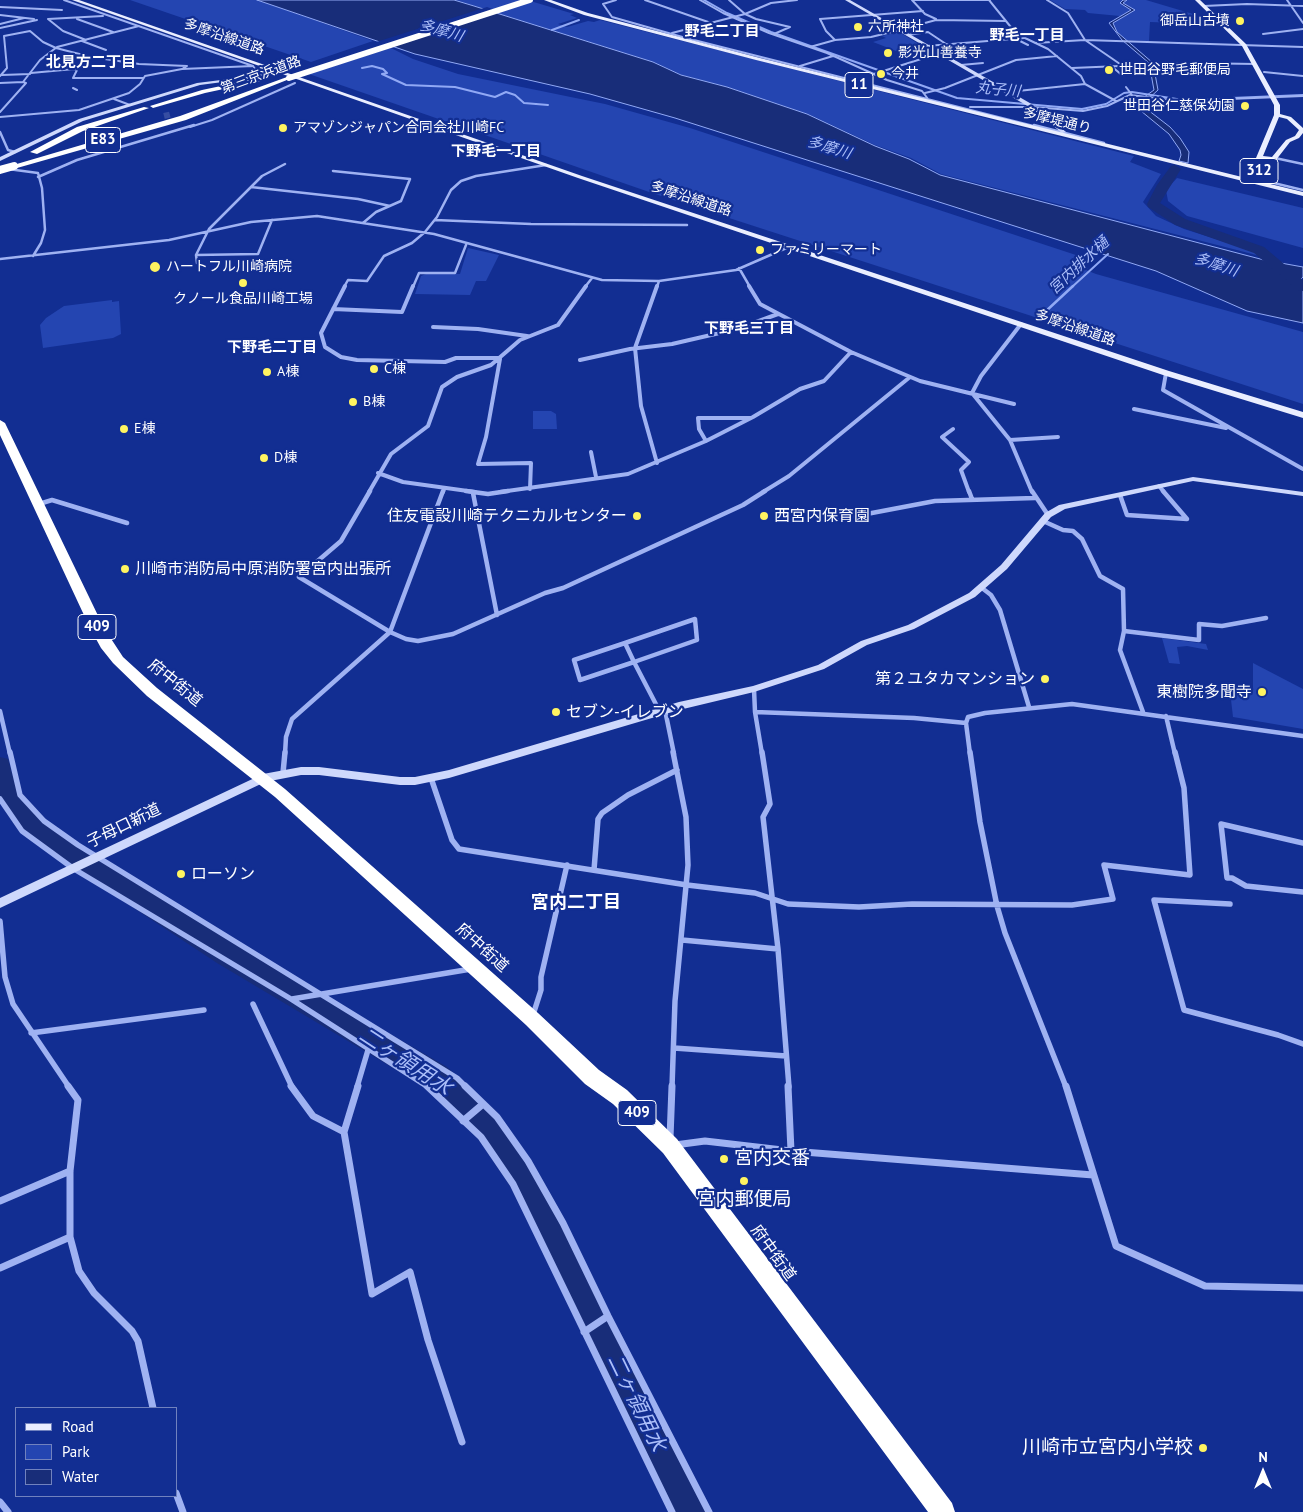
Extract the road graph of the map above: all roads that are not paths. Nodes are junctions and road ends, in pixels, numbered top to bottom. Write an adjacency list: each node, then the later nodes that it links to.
1 (64, 0): 38 (street)
2 (74, 0): 87 (main road, 多摩沿線道路)
3 (515, 0): 87 (highway, 第三京浜道路 / E83)
4 (530, 0): 87 (highway, 第三京浜道路 / E83, bridge)
5 (546, 0): 50 (main road, 多摩堤通り / 11)
6 (604, 0): 18 (street)
7 (616, 0): 18 (street)
8 (645, 0): 35 (street)
9 (700, 0): 30 (street)
10 (729, 0): 26 (street)
11 (797, 0): 26 (street)
12 (847, 0): 27 (street)
13 (912, 0): 14 (street); 25 (street)
14 (990, 0): 34 (street)
15 (1047, 0): 54 (street)
16 (1197, 0): 19 (main road)
17 (1287, 0): 20 (street)
18 (610, 2): 43 (street)
19 (1204, 3): 21 (main road); 59 (main road)
20 (1290, 5): 21 (street); 22 (street); 36 (street)
21 (1211, 6): 61 (main road)
22 (1303, 6)
23 (0, 7): 24 (street)
24 (62, 10)
25 (923, 11): 27 (street); 33 (street)
26 (745, 14): 30 (street); 44 (street)
27 (871, 14): 41 (street); 53 (street)
28 (0, 15): 31 (street)
29 (103, 16): 32 (street)
30 (732, 17): 35 (street); 44 (street)
31 (25, 18): 37 (street); 39 (street)
32 (73, 18): 42 (street); 52 (street)
33 (936, 20): 34 (street); 41 (street)
34 (1006, 21): 49 (street)
35 (711, 23): 43 (street)
36 (1303, 23)
37 (0, 24)
38 (139, 26): 42 (street); 77 (street)
39 (0, 28)
40 (1303, 29): 45 (street)
41 (900, 30): 47 (street); 53 (street)
42 (114, 32): 52 (street)
43 (671, 33): 50 (street)
44 (773, 34): 64 (street)
45 (1263, 34)
46 (0, 35): 48 (street)
47 (908, 35): 60 (street); 63 (street)
48 (6, 36): 57 (street); 66 (street)
49 (1025, 38): 51 (street); 58 (street)
50 (684, 39): 78 (street); 116 (main road, 多摩堤通り / 11)
51 (1016, 39): 60 (street); 62 (street)
52 (86, 40): 55 (street)
53 (835, 40): 64 (street)
54 (1085, 40): 58 (street); 59 (street); 76 (street)
55 (82, 41): 66 (street); 67 (street)
56 (0, 42): 57 (street)
57 (5, 42): 86 (street)
58 (1035, 43): 70 (street)
59 (1242, 43): 61 (street); 73 (main road)
60 (946, 44): 63 (street)
61 (1250, 44): 65 (street); 84 (main road)
62 (1028, 45)
63 (926, 46): 68 (street)
64 (811, 47): 69 (street)
65 (1303, 47)
66 (56, 48): 80 (street); 82 (street)
67 (106, 50)
68 (940, 53): 74 (street); 83 (street)
69 (833, 56): 78 (street); 83 (street)
70 (1057, 56): 79 (street); 85 (street)
71 (983, 62): 74 (street)
72 (1137, 64): 73 (street); 76 (street); 81 (street)
73 (1254, 64): 84 (main road)
74 (961, 65): 85 (street)
75 (1110, 65): 76 (street); 79 (street); 88 (street)
76 (1120, 65)
77 (254, 66): 80 (street); 91 (street)
78 (799, 67): 92 (street)
79 (1072, 68): 95 (street)
80 (182, 70): 90 (street)
81 (1139, 73)
82 (31, 74): 86 (street); 90 (street); 93 (street)
83 (874, 74): 92 (street); 100 (street)
84 (1263, 74): 89 (street); 102 (main road)
85 (977, 75): 99 (street); 100 (street)
86 (1, 76)
87 (285, 76): 91 (street); 117 (highway, 第三京浜道路 / E83); 117 (highway); 120 (highway, 第三京浜道路 / E83); 123 (main road, 多摩沿線道路); 128 (street)
88 (1123, 76)
89 (1303, 76)
90 (143, 78): 104 (street)
91 (241, 79): 107 (street)
92 (855, 80): 105 (street)
93 (23, 82): 94 (street); 110 (street)
94 (0, 83)
95 (1084, 84): 99 (street); 106 (street)
96 (1126, 87): 101 (street)
97 (73, 88): 98 (street)
98 (77, 90)
99 (1008, 92): 109 (street)
100 (925, 93): 105 (street)
101 (1132, 95): 102 (street); 106 (street)
102 (1272, 96): 103 (street); 111 (main road)
103 (1303, 96)
104 (114, 99): 107 (street); 112 (street)
105 (928, 99): 108 (street)
106 (1116, 101): 109 (street)
107 (130, 106): 117 (street)
108 (960, 106): 109 (street); 115 (street)
109 (1032, 107): 115 (street)
110 (0, 112)
111 (1277, 115): 113 (main road, 312); 118 (main road, 312)
112 (0, 117)
113 (1302, 131): 119 (main road, 312)
114 (0, 132): 117 (street)
115 (1064, 132): 116 (street)
116 (1118, 149): 125 (main road, 多摩堤通り / 11)
117 (18, 155): 120 (highway, 第三京浜道路 / E83)
118 (1259, 158): 119 (main road, 312); 129 (main road, 312)
119 (1275, 158): 122 (street)
120 (7, 164): 124 (highway, 第三京浜道路 / E83, bridge); 127 (street); 128 (street)
121 (284, 164): 130 (street)
122 (1303, 164)
123 (546, 165): 135 (street); 141 (main road, 多摩沿線道路)
124 (0, 169)
125 (1204, 170): 129 (main road, 312); 132 (main road, 多摩堤通り / 11)
126 (333, 171): 133 (street)
127 (0, 174)
128 (38, 177): 143 (street)
129 (1253, 178): 131 (street)
130 (251, 187): 133 (street); 139 (street)
131 (1303, 190)
132 (1303, 194)
133 (390, 206): 136 (street)
134 (272, 220): 136 (street); 139 (street); 142 (street)
135 (435, 220): 137 (street); 138 (street)
136 (363, 223): 138 (street)
137 (687, 225)
138 (424, 232): 140 (street); 149 (street)
139 (206, 233): 142 (street); 143 (street)
140 (466, 245): 147 (street); 149 (street)
141 (792, 246): 146 (street); 151 (main road, 多摩沿線道路)
142 (196, 255): 145 (street)
143 (33, 256): 144 (street)
144 (0, 260)
145 (202, 266)
146 (740, 268): 148 (street); 150 (street)
147 (592, 278): 148 (street); 153 (street)
148 (659, 281): 154 (street)
149 (333, 309): 156 (street)
150 (778, 314): 154 (street); 155 (street)
151 (1021, 324): 158 (main road, 多摩沿線道路); 160 (street)
152 (433, 327): 153 (street)
153 (530, 336): 156 (street)
154 (635, 348): 157 (street); 172 (street)
155 (851, 352): 159 (street); 164 (street)
156 (500, 358): 174 (street); 178 (street)
157 (580, 360)
158 (1166, 373): 163 (main road, 多摩沿線道路); 167 (street)
159 (910, 377): 160 (street); 189 (street)
160 (972, 393): 161 (street); 169 (street)
161 (1014, 404)
162 (1134, 409): 167 (street)
163 (1303, 415)
164 (753, 418): 170 (street); 170 (street)
165 (0, 423): 184 (highway, 府中街道 / 409)
166 (953, 428): 183 (street)
167 (1233, 429): 173 (street)
168 (1058, 437): 169 (street)
169 (1010, 440): 182 (street)
170 (706, 441): 172 (street)
171 (591, 452): 175 (street)
172 (657, 463): 175 (street)
173 (1303, 469)
174 (378, 473): 177 (street); 192 (street)
175 (596, 477): 178 (street)
176 (1159, 486): 180 (street); 181 (street); 181 (street)
177 (444, 489): 179 (street); 192 (street)
178 (530, 489): 179 (street)
179 (473, 493): 189 (street)
180 (1303, 494)
181 (1120, 495): 185 (street)
182 (1035, 498): 183 (street); 185 (street)
183 (972, 499): 186 (street)
184 (38, 504): 187 (street); 207 (highway, 府中街道 / 409)
185 (1045, 518): 188 (street, 子母口新道); 191 (street)
186 (835, 520)
187 (127, 524)
188 (982, 588): 195 (street, 子母口新道); 196 (street)
189 (497, 615): 192 (street)
190 (1266, 618): 191 (street)
191 (1124, 631): 200 (street)
192 (390, 632): 206 (street)
193 (625, 643): 194 (street); 194 (street); 194 (street)
194 (634, 662): 198 (street)
195 (754, 689): 198 (street, 子母口新道); 199 (street)
196 (1029, 707): 200 (street); 202 (street)
197 (0, 711): 204 (street)
198 (662, 711): 205 (street); 208 (street, 子母口新道)
199 (755, 712): 202 (street); 217 (street)
200 (1143, 712): 201 (street)
201 (1166, 716): 203 (street); 220 (street)
202 (966, 723): 220 (street)
203 (1303, 736)
204 (2, 738): 211 (street)
205 (677, 770): 214 (street); 215 (street)
206 (283, 772): 207 (street, 子母口新道); 208 (street, 子母口新道)
207 (263, 778): 211 (street, 子母口新道); 224 (highway, 府中街道 / 409)
208 (431, 778): 212 (street)
209 (0, 799): 213 (street)
210 (1303, 844): 216 (street)
211 (94, 859): 213 (street, 子母口新道); 225 (street)
212 (567, 865): 214 (street); 229 (street)
213 (76, 868): 218 (street, 子母口新道); 226 (street)
214 (594, 870): 215 (street)
215 (687, 885): 217 (street); 222 (street)
216 (1303, 892)
217 (772, 897): 220 (street); 223 (street)
218 (0, 903)
219 (1230, 904): 231 (street)
220 (997, 906): 241 (street)
221 (0, 921): 230 (street)
222 (682, 940): 223 (street); 232 (street)
223 (778, 949): 234 (street)
224 (474, 968): 225 (street); 229 (highway, 府中街道 / 409)
225 (321, 996): 226 (street); 235 (street)
226 (291, 1000): 233 (street)
227 (253, 1004): 237 (street)
228 (204, 1010): 230 (street)
229 (532, 1019): 238 (highway, 府中街道 / 409)
230 (31, 1033): 240 (street)
231 (1303, 1044)
232 (674, 1048): 234 (street); 238 (street)
233 (368, 1050): 236 (street); 237 (street)
234 (786, 1056): 239 (street)
235 (480, 1105): 236 (street); 246 (street)
236 (466, 1118): 247 (street)
237 (344, 1132): 249 (street)
238 (670, 1146): 239 (street); 256 (highway, 府中街道 / 409)
239 (791, 1151): 241 (street)
240 (70, 1170): 242 (street); 243 (street)
241 (1093, 1175): 245 (street)
242 (0, 1202)
243 (70, 1237): 244 (street); 248 (street)
244 (0, 1268)
245 (1303, 1288)
246 (605, 1318): 247 (street); 255 (street)
247 (584, 1332): 254 (street)
248 (153, 1407)
249 (462, 1442)
250 (177, 1497): 253 (street)
251 (0, 1502): 252 (street)
252 (8, 1512)
253 (183, 1512)
254 (672, 1512)
255 (709, 1512)
256 (943, 1512)

